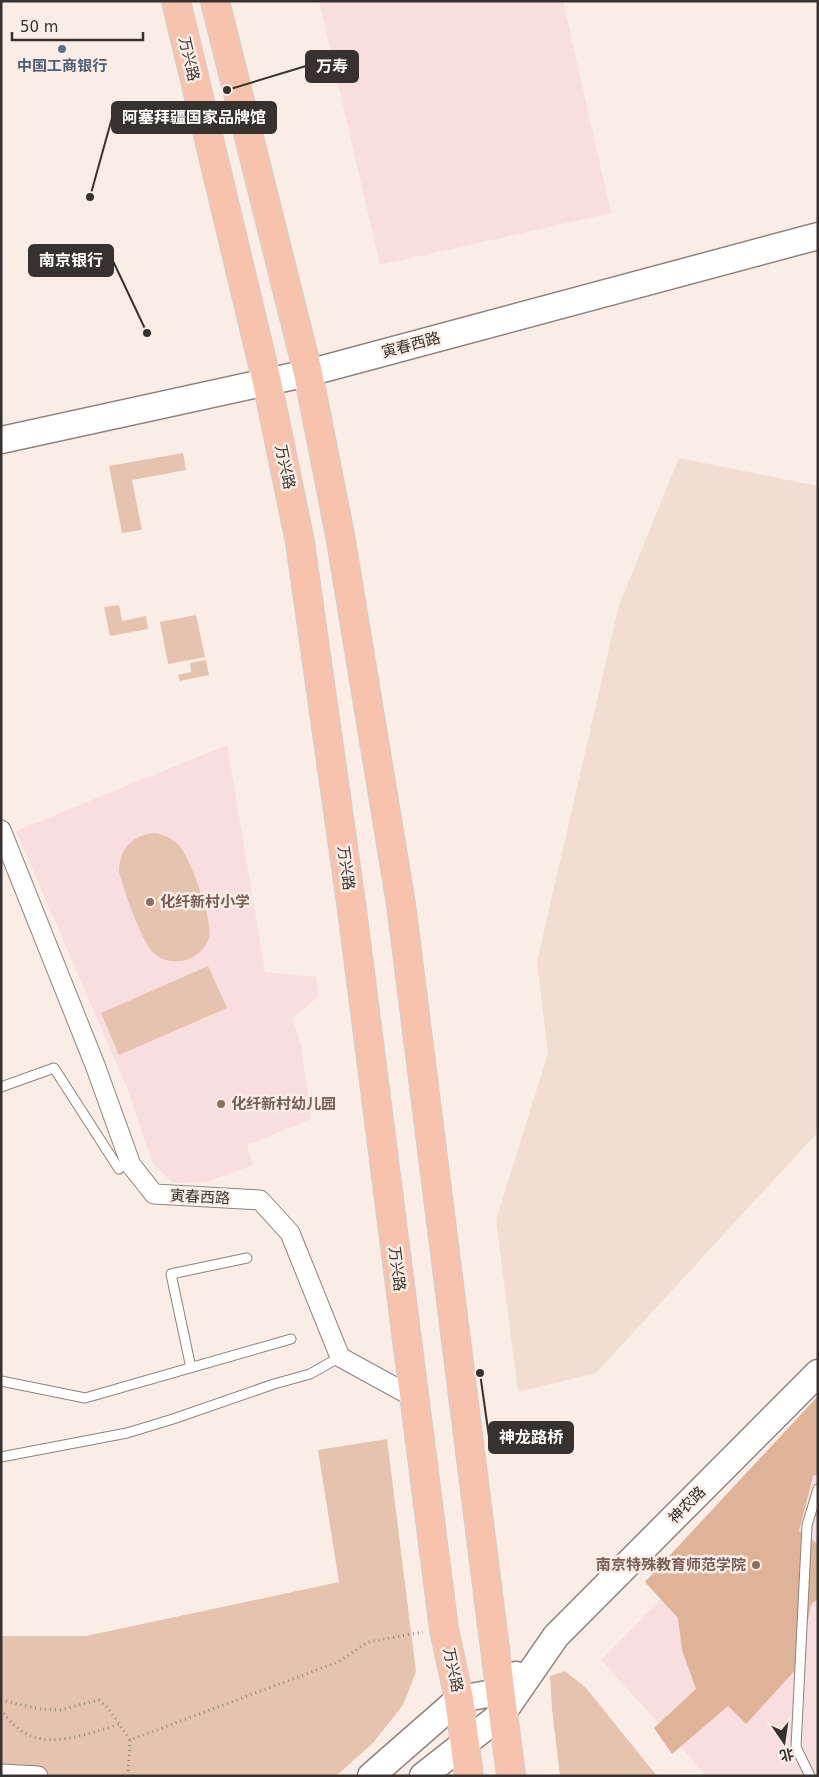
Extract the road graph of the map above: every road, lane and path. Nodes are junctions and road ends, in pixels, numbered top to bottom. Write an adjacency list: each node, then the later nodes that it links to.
1 (176, 1): 5 (main road, 万兴路)
2 (215, 1): 4 (main road)
3 (818, 236): 4 (street, 寅春西路)
4 (308, 373): 5 (street, 寅春西路); 22 (main road)
5 (267, 382): 6 (street, 寅春西路); 16 (main road, 万兴路)
6 (1, 440)
7 (1, 830): 12 (street, 寅春西路)
8 (1, 1087): 9 (lane)
9 (119, 1169)
10 (247, 1258): 13 (lane)
11 (291, 1340): 13 (lane)
12 (340, 1356): 16 (street); 17 (lane)
13 (191, 1368): 15 (lane)
14 (818, 1373): 22 (street, 神农路)
15 (1, 1381)
16 (413, 1397): 19 (main road, 万兴路)
17 (1, 1456)
18 (818, 1489): 34 (lane)
19 (444, 1628): 20 (main road, 万兴路); 25 (path)
20 (459, 1699): 22 (street); 26 (main road, 万兴路); 30 (street)
21 (1, 1700): 24 (path)
22 (501, 1703): 26 (street, 神农路); 33 (main road)
23 (1, 1709): 24 (path)
24 (120, 1724): 25 (path)
25 (130, 1740): 29 (path)
26 (464, 1743): 31 (street, 神农路); 32 (main road, 万兴路)
27 (1, 1774): 28 (street)
28 (38, 1776)
29 (128, 1776)
30 (371, 1776)
31 (423, 1776)
32 (469, 1776)
33 (511, 1776)
34 (810, 1776)

